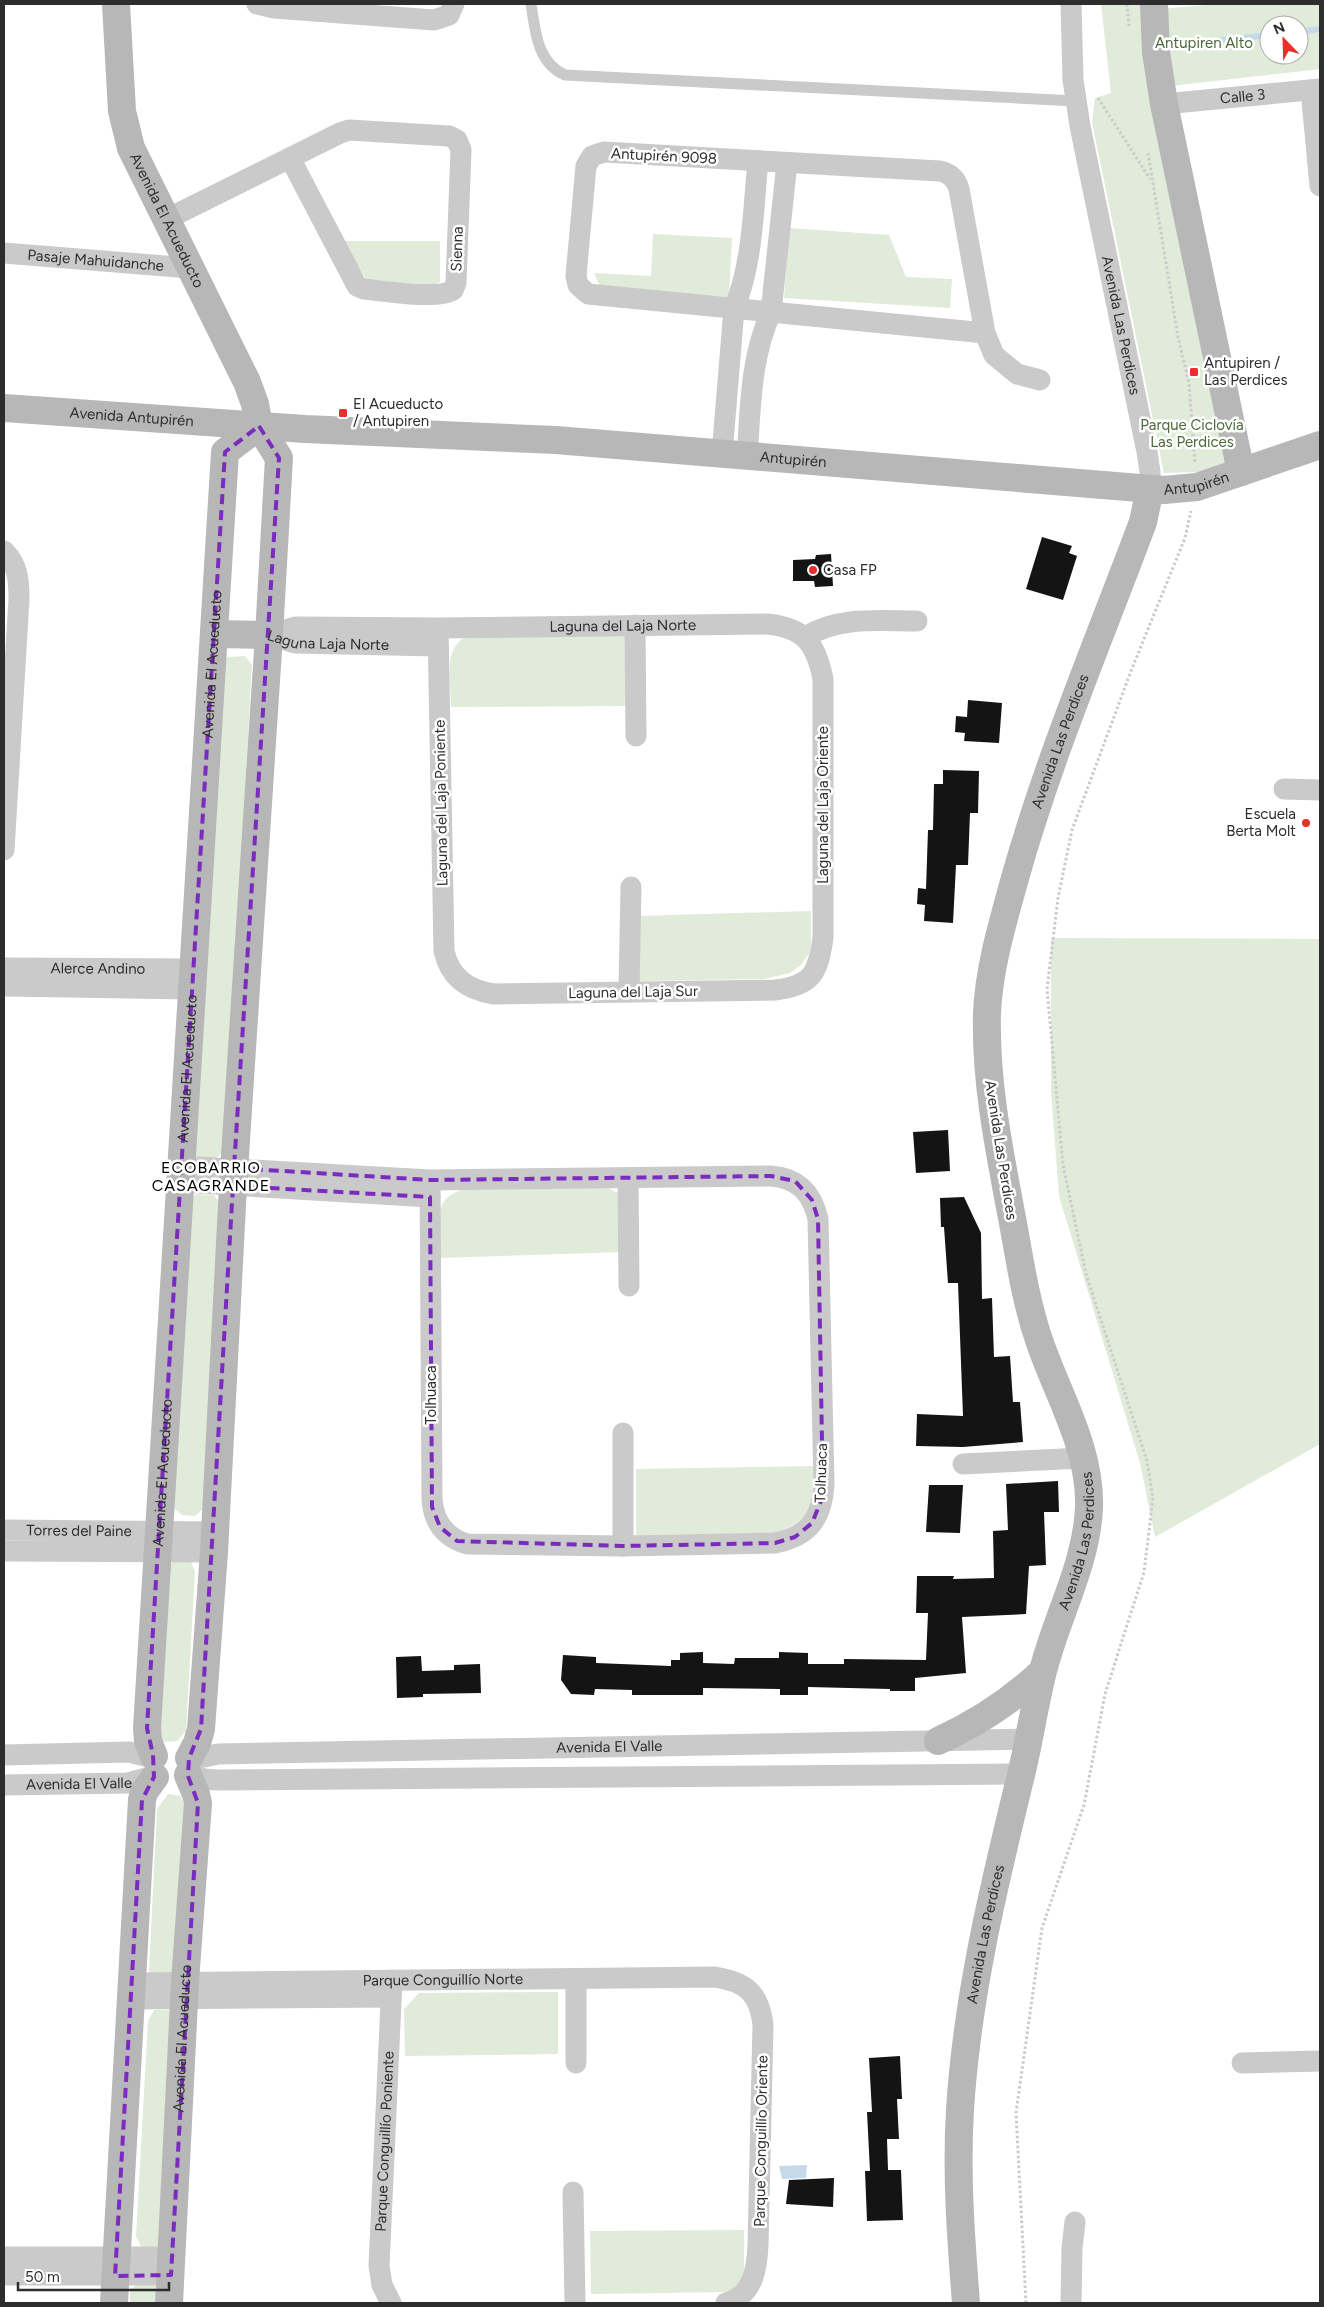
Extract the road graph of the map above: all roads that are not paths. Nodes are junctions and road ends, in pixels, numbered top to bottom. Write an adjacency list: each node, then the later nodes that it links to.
1 (116, 4): 14 (street, Avenida El Acueducto)
2 (257, 4): 3 (street)
3 (454, 4)
4 (531, 4): 8 (lane)
5 (1071, 4): 8 (street, Avenida Las Perdices)
6 (1154, 4): 9 (street)
7 (1316, 90): 9 (street, Calle 3); 13 (street)
8 (1076, 101): 26 (street, Avenida Las Perdices)
9 (1164, 104): 25 (street)
10 (290, 158): 10 (street, Sienna); 14 (street, Sienna)
11 (758, 161): 12 (street); 17 (street); 17 (street, Antupirén 9098)
12 (787, 163): 18 (street); 19 (street)
13 (1320, 186)
14 (165, 220): 16 (street, Avenida El Acueducto)
15 (4, 253): 16 (street, Pasaje Mahuidanche)
16 (190, 268): 22 (street, Avenida El Acueducto)
17 (734, 309): 18 (street); 24 (street)
18 (771, 312): 19 (street); 24 (street)
19 (985, 333): 20 (street)
20 (1040, 380)
21 (4, 408): 22 (street, Avenida Antupirén)
22 (259, 426): 24 (street, Antupirén); 30 (street, Avenida El Acueducto); 31 (street, Avenida El Acueducto)
23 (1320, 445): 25 (street, Antupirén)
24 (734, 455): 26 (street, Antupirén)
25 (1241, 472): 26 (street, Antupirén)
26 (1150, 489): 52 (street, Avenida Las Perdices)
27 (4, 551): 37 (street)
28 (916, 621): 33 (street)
29 (635, 625): 32 (street, Laguna del Laja Norte); 33 (street, Laguna del Laja Norte); 34 (street)
30 (214, 634): 31 (street); 43 (street, Avenida El Acueducto)
31 (269, 635): 32 (street, Laguna Laja Norte); 47 (street, Avenida El Acueducto)
32 (438, 637): 42 (street, Laguna del Laja Poniente)
33 (805, 637): 41 (street, Laguna del Laja Oriente)
34 (636, 736)
35 (1284, 790): 36 (street)
36 (1320, 790)
37 (4, 840): 38 (street)
38 (4, 850)
39 (631, 887): 45 (street)
40 (4, 968): 43 (street, Alerce Andino)
41 (813, 975): 45 (street, Laguna del Laja Sur)
42 (454, 976): 45 (street, Laguna del Laja Sur)
43 (192, 979): 44 (street, Alerce Andino); 46 (street, Avenida El Acueducto)
44 (4, 986)
45 (628, 991)
46 (180, 1174): 47 (street); 55 (street, Avenida El Acueducto)
47 (234, 1177): 49 (street); 56 (street, Avenida El Acueducto)
48 (628, 1178): 49 (street, Tolhuaca); 50 (street); 57 (street, Tolhuaca)
49 (430, 1188): 57 (street, Tolhuaca)
50 (629, 1286)
51 (622, 1433): 57 (street)
52 (1083, 1458): 53 (street); 59 (street, Avenida Las Perdices)
53 (963, 1464)
54 (4, 1530): 55 (street, Torres del Paine)
55 (158, 1542): 56 (street, Torres del Paine); 58 (street, Torres del Paine); 65 (street, Avenida El Acueducto)
56 (214, 1542): 66 (street, Avenida El Acueducto)
57 (623, 1546)
58 (4, 1551)
59 (1042, 1672): 60 (street, Avenida Las Perdices); 61 (street)
60 (1029, 1739): 61 (street, Avenida El Valle); 67 (street, Avenida Las Perdices)
61 (938, 1741): 62 (street, Avenida El Valle)
62 (663, 1746): 63 (street, Avenida El Valle); 68 (street)
63 (463, 1749): 66 (street, Avenida El Valle); 69 (street)
64 (4, 1755): 65 (street, Avenida El Valle)
65 (154, 1767): 66 (street); 70 (street, Avenida El Valle); 75 (street)
66 (189, 1767): 69 (street, Avenida El Valle); 73 (street, Avenida El Acueducto)
67 (1021, 1774): 68 (street, Avenida El Valle); 90 (street, Avenida Las Perdices)
68 (663, 1776): 69 (street, Avenida El Valle)
69 (462, 1778)
70 (4, 1785)
71 (576, 1979): 72 (street, Parque Conguillío Norte); 74 (street, Parque Conguillío Norte); 77 (street)
72 (392, 1989): 73 (street, Parque Conguillío Norte); 86 (street, Parque Conguillío Poniente)
73 (185, 1990): 75 (street, Parque Conguillío Norte); 83 (street, Avenida El Acueducto)
74 (749, 1990): 85 (street, Parque Conguillío Oriente)
75 (133, 1991): 82 (street)
76 (1320, 2062): 78 (street)
77 (576, 2063)
78 (1242, 2063)
79 (573, 2192): 89 (street)
80 (1075, 2222): 91 (street)
81 (4, 2257): 82 (street)
82 (116, 2266): 83 (street); 84 (street); 87 (street)
83 (172, 2266): 88 (street, Avenida El Acueducto)
84 (4, 2275)
85 (735, 2298)
86 (390, 2302)
87 (114, 2303)
88 (169, 2303)
89 (575, 2303)
90 (966, 2303)
91 (1071, 2303)

